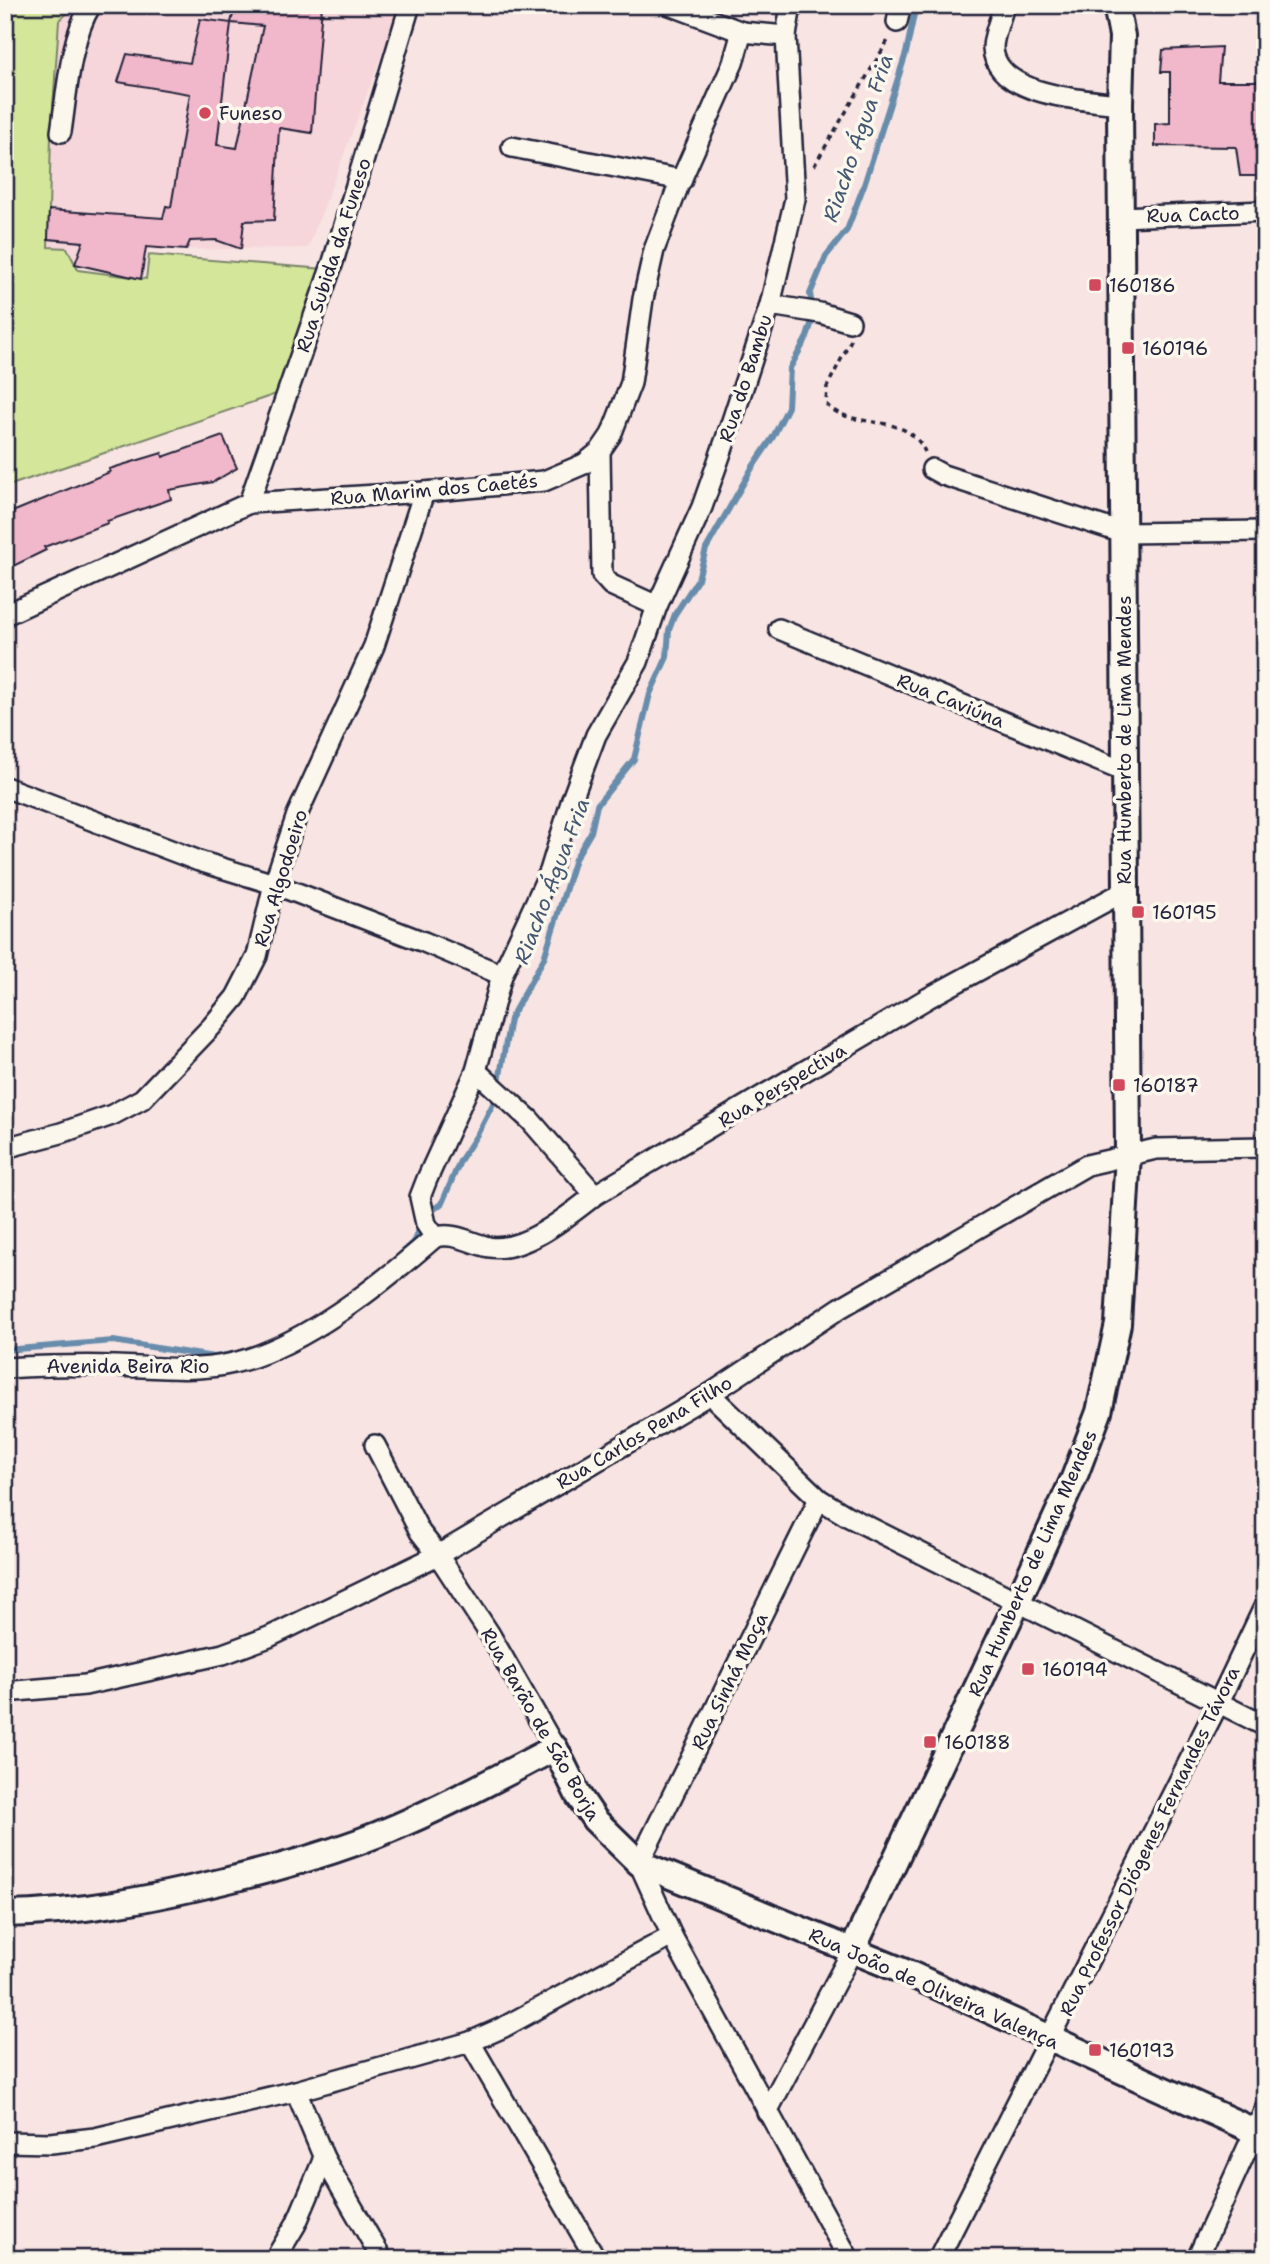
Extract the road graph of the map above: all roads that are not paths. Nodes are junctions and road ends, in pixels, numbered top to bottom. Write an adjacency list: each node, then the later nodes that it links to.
1 (91, 5): 10 (street)
2 (410, 5): 20 (street, Rua Subida da Funeso)
3 (670, 5): 7 (street)
4 (791, 5): 8 (street)
5 (1004, 5): 9 (street)
6 (1116, 5): 9 (street, Rua Humberto de Lima Mendes)
7 (742, 32): 8 (street); 12 (street, Rua Marim dos Caetés)
8 (786, 36): 15 (street)
9 (1120, 104): 14 (street, Rua Humberto de Lima Mendes)
10 (61, 132)
11 (512, 147): 12 (street)
12 (682, 180): 17 (street, Rua Marim dos Caetés)
13 (1265, 211): 14 (street, Rua Cacto)
14 (1121, 217): 22 (street, Rua Humberto de Lima Mendes)
15 (769, 304): 16 (street, Rua do Bambu); 23 (street, Rua do Bambu)
16 (850, 322)
17 (600, 451): 19 (street, Rua Marim dos Caetés); 23 (street)
18 (932, 469): 22 (street)
19 (424, 492): 20 (street, Rua Marim dos Caetés); 28 (street, Rua Algodoeiro)
20 (249, 503): 24 (street, Rua Marim dos Caetés)
21 (1265, 531): 22 (street)
22 (1123, 533): 26 (street, Rua Humberto de Lima Mendes)
23 (657, 606): 30 (street, Rua do Bambu)
24 (5, 615)
25 (779, 629): 26 (street, Rua Caviúna)
26 (1124, 771): 29 (street, Rua Humberto de Lima Mendes)
27 (5, 787): 28 (street)
28 (274, 884): 30 (street); 33 (street, Rua Algodoeiro)
29 (1125, 891): 34 (street, Rua Humberto de Lima Mendes); 35 (street, Rua Perspectiva)
30 (502, 975): 31 (street)
31 (480, 1074): 35 (street); 36 (street)
32 (1265, 1147): 34 (street, Rua Carlos Pena Filho)
33 (5, 1148)
34 (1128, 1154): 38 (street, Rua Carlos Pena Filho); 42 (street, Rua Humberto de Lima Mendes)
35 (595, 1195): 36 (street, Rua Perspectiva)
36 (431, 1231): 37 (street, Avenida Beira Rio)
37 (5, 1368)
38 (710, 1394): 40 (street); 41 (street, Rua Carlos Pena Filho)
39 (375, 1445): 41 (street, Rua Barão de São Borja)
40 (819, 1499): 42 (street); 48 (street, Rua Sinhá Moça)
41 (438, 1555): 44 (street, Rua Carlos Pena Filho); 47 (street, Rua Barão de São Borja)
42 (1017, 1603): 45 (street); 51 (street, Rua Humberto de Lima Mendes)
43 (1265, 1605): 45 (street, Rua Professor Diógenes Fernandes Távora)
44 (5, 1692)
45 (1219, 1702): 46 (street); 52 (street, Rua Professor Diógenes Fernandes Távora)
46 (1265, 1726)
47 (555, 1748): 48 (street, Rua Barão de São Borja); 49 (street)
48 (639, 1863): 50 (street, Rua Barão de São Borja); 51 (street, Rua João de Oliveira Valença)
49 (5, 1914)
50 (672, 1936): 53 (street); 56 (street, Rua Barão de São Borja)
51 (852, 1951): 52 (street, Rua João de Oliveira Valença); 56 (street, Rua Humberto de Lima Mendes)
52 (1051, 2039): 57 (street, Rua João de Oliveira Valença); 64 (street, Rua Professor Diógenes Fernandes Távora)
53 (470, 2042): 54 (street); 62 (street)
54 (296, 2091): 58 (street); 59 (street)
55 (1265, 2109): 57 (street)
56 (767, 2112): 63 (street, Rua Barão de São Borja)
57 (1259, 2134): 65 (street)
58 (5, 2142)
59 (324, 2158): 60 (street); 61 (street)
60 (275, 2259)
61 (382, 2259)
62 (596, 2259)
63 (849, 2259)
64 (938, 2259)
65 (1197, 2259)

